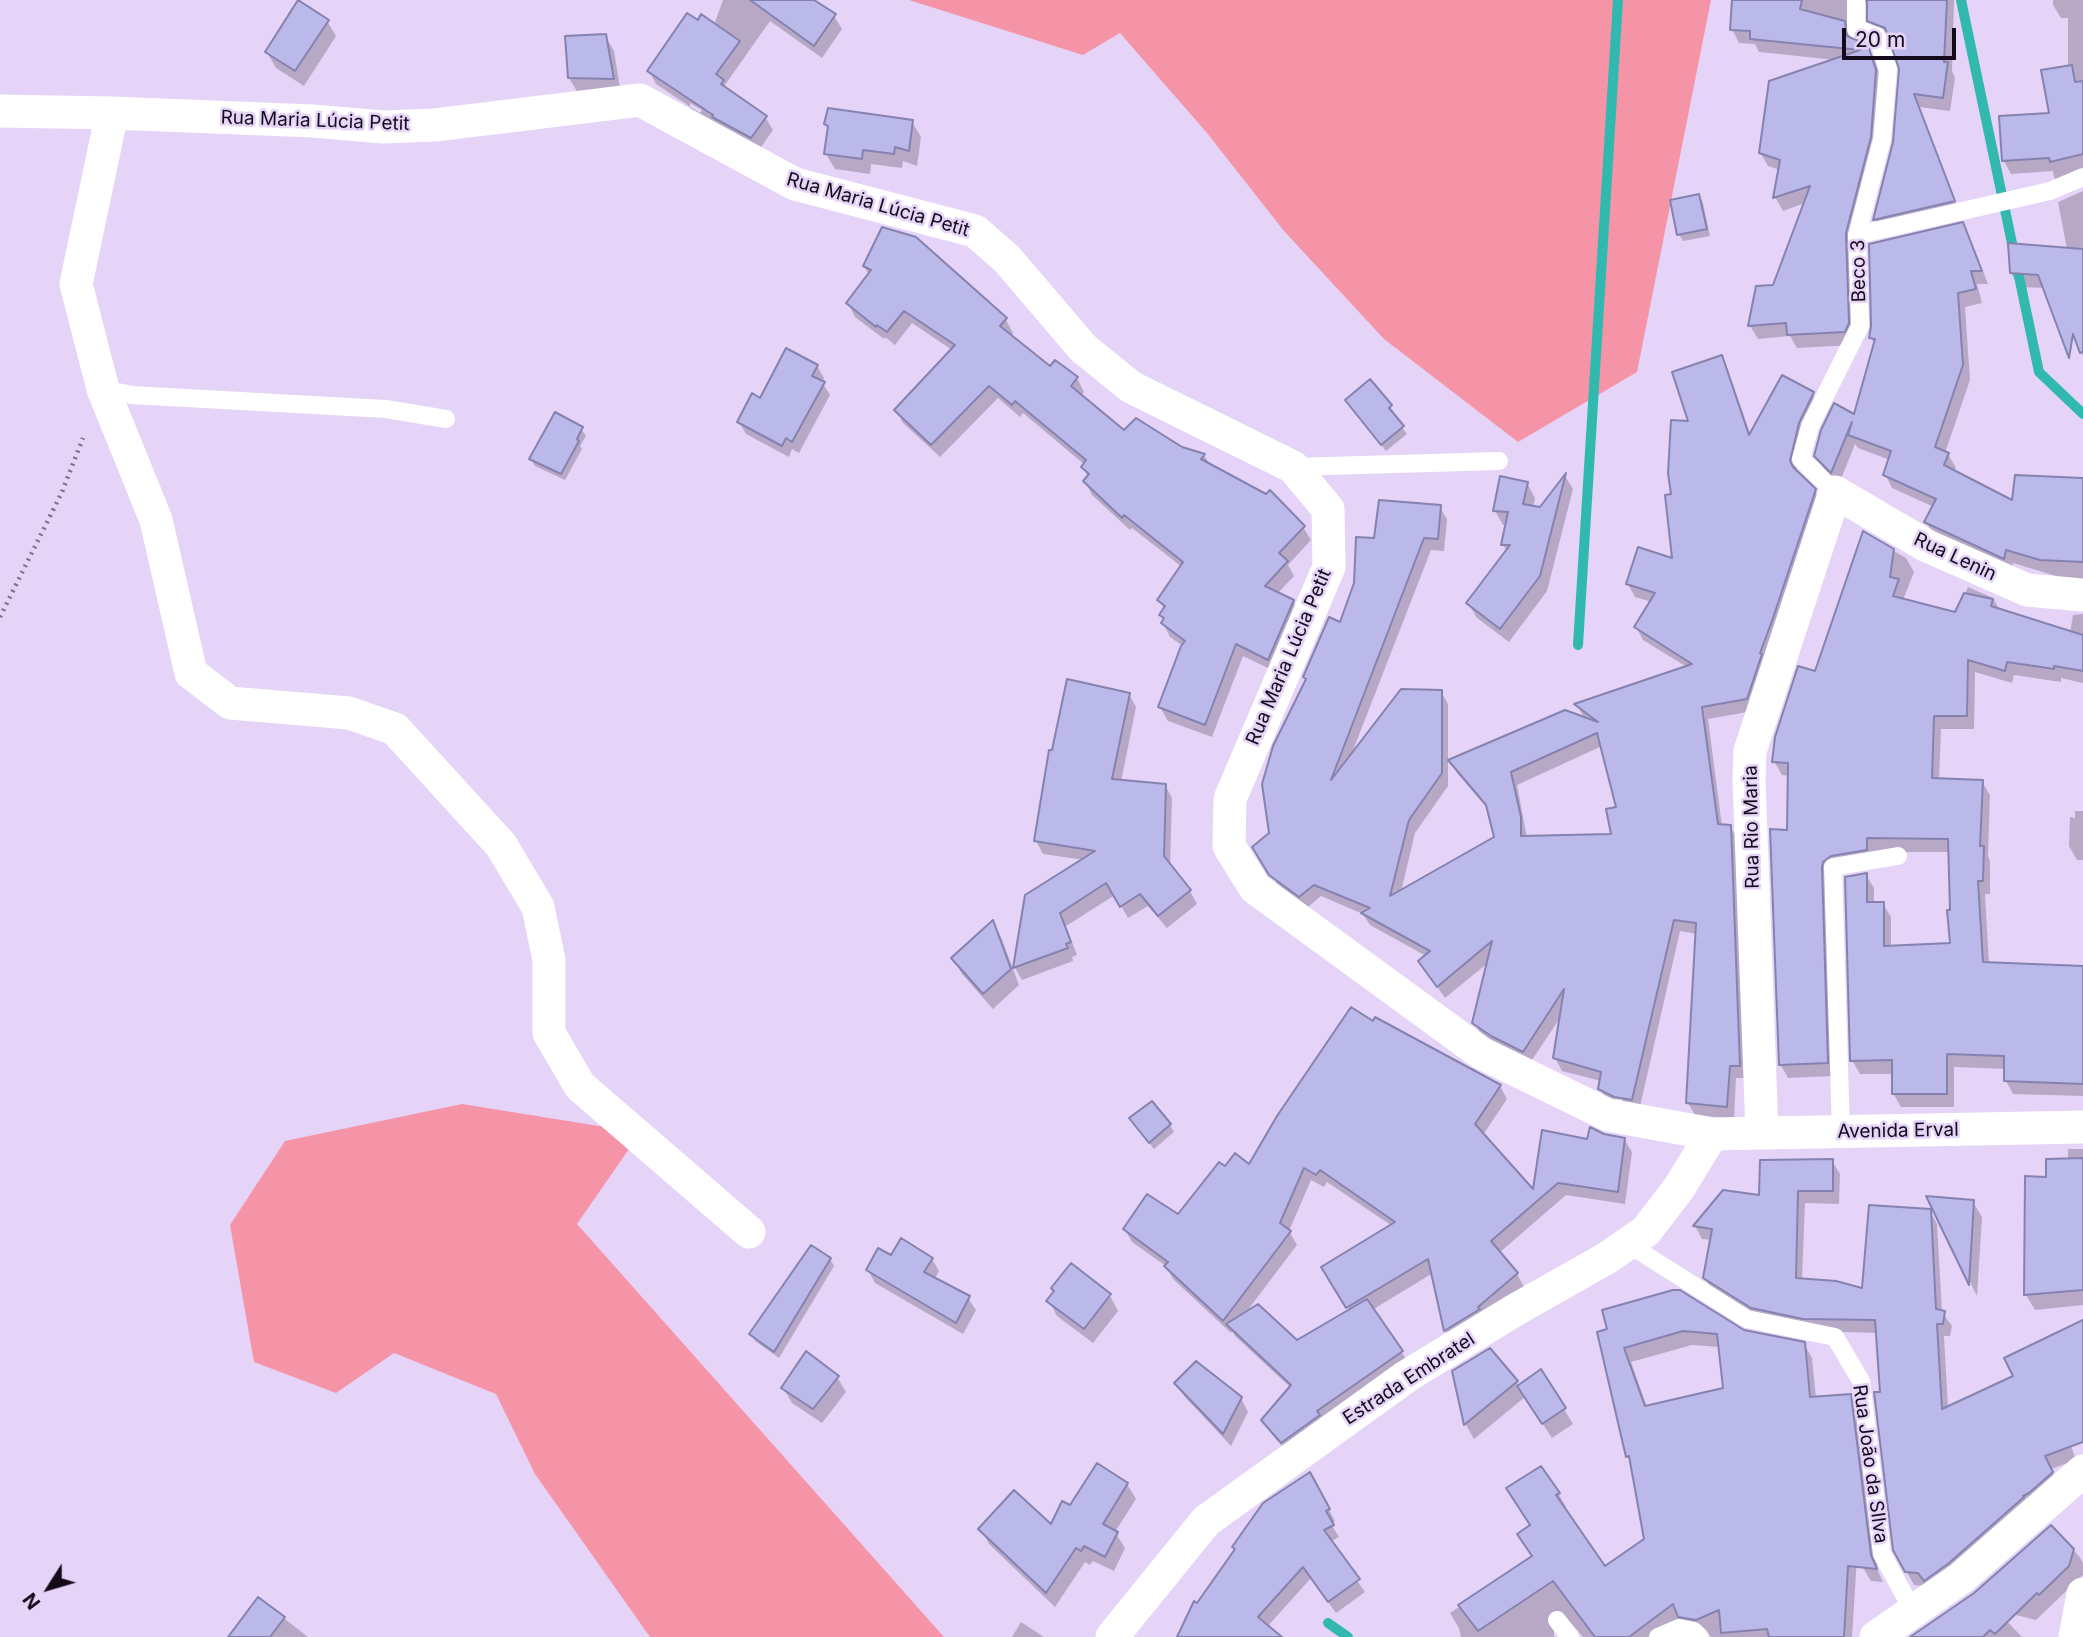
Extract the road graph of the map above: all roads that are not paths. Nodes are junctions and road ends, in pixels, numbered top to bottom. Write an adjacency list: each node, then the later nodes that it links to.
1 (1856, 0): 5 (lane, Beco 3)
2 (0, 111): 3 (street, Rua Maria Lúcia Petit)
3 (112, 113): 6 (street); 9 (street, Rua Maria Lúcia Petit)
4 (2083, 177): 5 (lane)
5 (1857, 235): 10 (lane, Beco 3)
6 (103, 389): 7 (lane); 17 (street)
7 (446, 419)
8 (1499, 461): 9 (lane)
9 (1293, 467): 16 (street, Rua Maria Lúcia Petit)
10 (1835, 492): 11 (street, Rua Lenin); 15 (street, Rua Rio Maria)
11 (2083, 595)
12 (1898, 856): 14 (lane)
13 (2083, 1127): 14 (street, Avenida Erval)
14 (1841, 1132): 15 (street, Avenida Erval)
15 (1762, 1133): 16 (street, Avenida Erval)
16 (1712, 1134): 18 (street, Estrada Embratel)
17 (749, 1232)
18 (1628, 1244): 21 (lane, Rua João da SIlva); 23 (street, Estrada Embratel)
19 (2083, 1471): 21 (street)
20 (2083, 1594): 28 (street)
21 (1913, 1611): 27 (street)
22 (1557, 1620): 24 (lane)
23 (1112, 1637)
24 (1570, 1637)
25 (1658, 1637): 26 (lane)
26 (1700, 1637)
27 (1876, 1637)
28 (2075, 1637)

